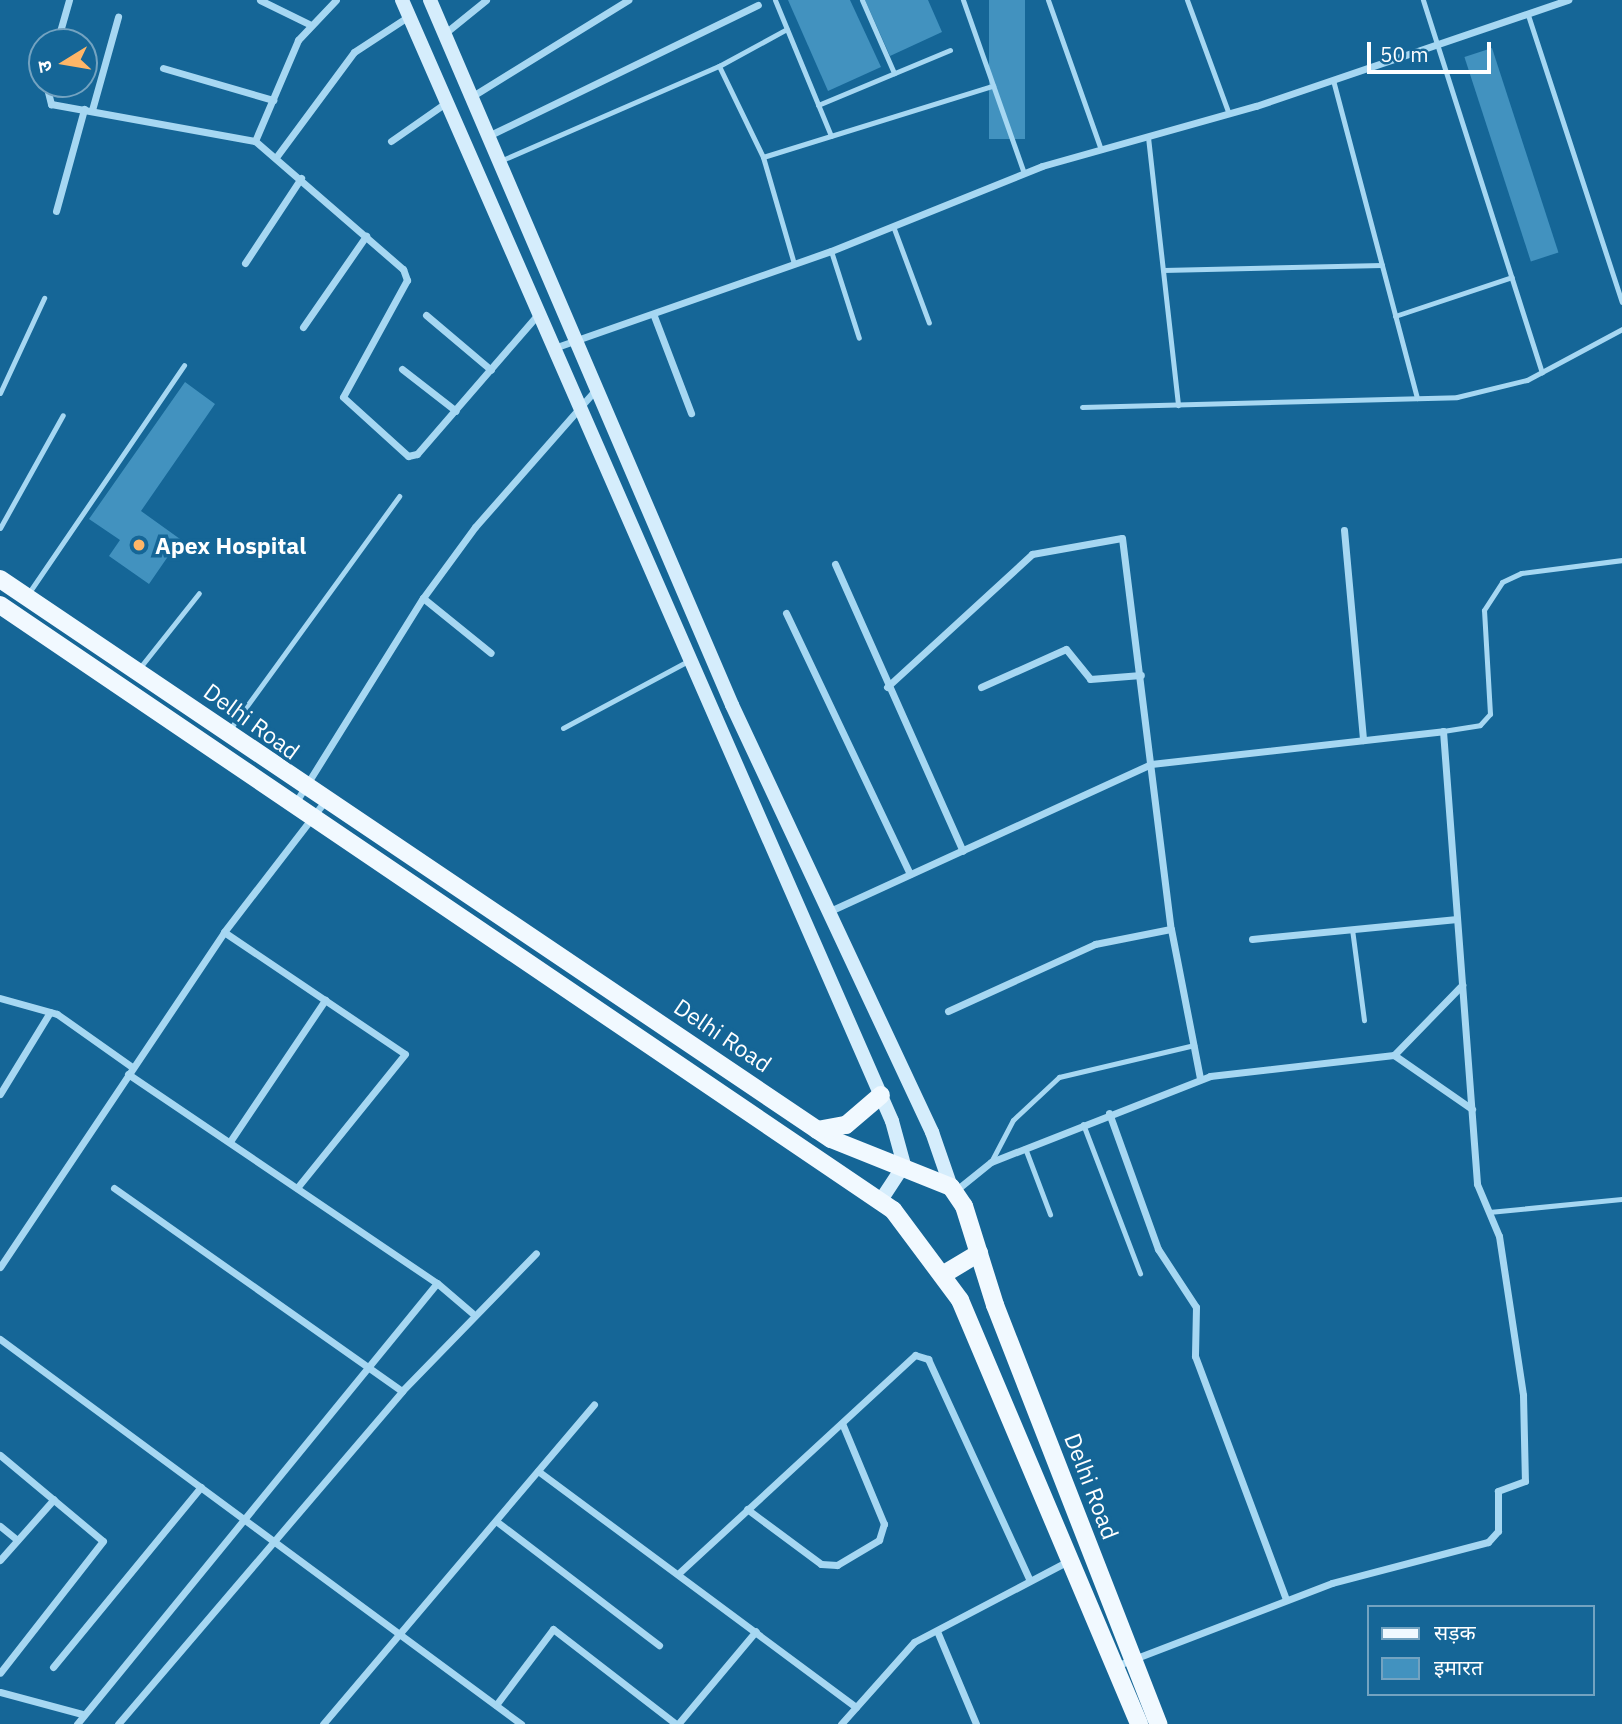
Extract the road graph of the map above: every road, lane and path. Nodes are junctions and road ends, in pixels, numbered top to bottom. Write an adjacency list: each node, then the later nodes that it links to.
1 (69, 0): 20 (street)
2 (260, 0): 19 (street)
3 (336, 0): 19 (street)
4 (402, 0): 17 (street)
5 (430, 0): 22 (street)
6 (486, 0): 22 (street)
7 (628, 0): 30 (street)
8 (775, 0): 21 (lane)
9 (862, 0): 27 (lane)
10 (963, 0): 29 (lane)
11 (1048, 0): 42 (lane)
12 (1187, 0): 36 (lane)
13 (1423, 0): 23 (lane)
14 (1568, 0): 16 (street)
15 (758, 5): 37 (street)
16 (1528, 15): 23 (street); 58 (lane)
17 (410, 16): 33 (street); 43 (street)
18 (118, 17): 35 (street)
19 (311, 25): 32 (street)
20 (61, 28)
21 (787, 29): 25 (lane); 34 (lane)
22 (444, 34): 30 (street)
23 (1438, 46): 28 (street); 56 (lane)
24 (950, 50): 27 (lane)
25 (719, 66): 44 (lane); 45 (lane)
26 (163, 68): 32 (street)
27 (894, 73): 34 (lane)
28 (1333, 80): 36 (street); 54 (lane)
29 (993, 86): 38 (lane); 46 (lane)
30 (471, 97): 37 (street)
31 (50, 98): 35 (street)
32 (273, 100): 40 (street)
33 (447, 102): 41 (street); 59 (street)
34 (818, 105): 38 (lane)
35 (88, 110): 40 (street); 48 (street)
36 (1229, 114): 39 (street)
37 (488, 135): 45 (street)
38 (831, 136): 44 (lane)
39 (1148, 137): 42 (street); 55 (lane)
40 (255, 141): 43 (street)
41 (391, 141)
42 (1101, 150): 46 (street)
43 (277, 156): 47 (street)
44 (763, 157): 53 (lane)
45 (499, 161): 67 (street)
46 (1024, 173): 49 (street)
47 (301, 178): 50 (street); 52 (street)
48 (56, 211)
49 (893, 226): 51 (street); 63 (lane)
50 (366, 236): 64 (street); 79 (street)
51 (831, 251): 53 (street); 66 (lane)
52 (245, 263)
53 (794, 264): 61 (street)
54 (1382, 265): 55 (lane); 62 (lane)
55 (1163, 270): 76 (lane)
56 (1512, 277): 62 (lane); 72 (lane)
57 (44, 298): 74 (lane)
58 (1622, 302)
59 (539, 313): 68 (street); 71 (street)
60 (426, 315): 71 (street)
61 (654, 316): 67 (street); 80 (street)
62 (1395, 316): 75 (lane)
63 (929, 323)
64 (303, 327)
65 (1622, 329): 72 (lane)
66 (859, 338)
67 (579, 341): 68 (street); 73 (street)
68 (554, 348): 77 (street)
69 (184, 365): 89 (lane)
70 (402, 369): 79 (street)
71 (491, 370): 79 (street)
72 (1542, 372): 75 (lane)
73 (598, 386): 77 (street); 110 (street)
74 (0, 393)
75 (1417, 398): 76 (lane)
76 (1178, 405): 78 (lane)
77 (580, 406): 90 (street); 94 (street)
78 (1082, 407)
79 (456, 411)
80 (691, 413)
81 (63, 415): 83 (lane)
82 (399, 496): 101 (lane)
83 (0, 528)
84 (1344, 530): 102 (street)
85 (1622, 561): 100 (lane)
86 (835, 564): 97 (street)
87 (0, 579): 89 (main road, Delhi Road)
88 (199, 593): 95 (lane)
89 (26, 595): 95 (main road, Delhi Road)
90 (423, 598): 93 (street); 104 (street)
91 (0, 604): 106 (main road)
92 (786, 612): 109 (street)
93 (491, 653)
94 (691, 660): 99 (lane); 127 (street)
95 (138, 670): 101 (main road, Delhi Road)
96 (1141, 675): 97 (street); 98 (street); 103 (street)
97 (887, 687): 108 (street)
98 (981, 687)
99 (562, 728)
100 (1443, 731): 102 (street); 111 (street)
101 (227, 732): 104 (main road, Delhi Road)
102 (1363, 740): 103 (street)
103 (1152, 764): 108 (street); 112 (street)
104 (303, 787): 105 (main road, Delhi Road); 106 (street)
105 (325, 801): 107 (street); 131 (main road, Delhi Road)
106 (294, 806): 107 (main road)
107 (314, 819): 114 (street); 140 (main road)
108 (963, 850): 109 (street)
109 (910, 874): 110 (street)
110 (830, 911): 138 (street)
111 (1457, 919): 113 (street); 116 (street)
112 (1171, 929): 119 (street); 122 (street)
113 (1352, 929): 115 (street); 121 (lane)
114 (224, 932): 118 (street); 124 (street)
115 (1252, 939)
116 (1462, 985): 123 (street); 128 (street)
117 (1, 999): 120 (street)
118 (325, 1000): 132 (street); 137 (street)
119 (948, 1011)
120 (50, 1012): 124 (street); 126 (street)
121 (1364, 1020)
122 (1194, 1045): 125 (street); 134 (lane)
123 (1394, 1055): 125 (street); 128 (street)
124 (130, 1070): 132 (street); 145 (street)
125 (1200, 1078): 129 (street)
126 (0, 1094)
127 (881, 1095): 131 (main road); 135 (street)
128 (1472, 1109): 141 (street)
129 (1109, 1113): 130 (street); 169 (street)
130 (1083, 1124): 133 (street); 146 (lane)
131 (817, 1130): 135 (main road, Delhi Road)
132 (230, 1140): 137 (street)
133 (1025, 1148): 134 (street); 142 (lane)
134 (991, 1162): 138 (street)
135 (904, 1165): 138 (main road, Delhi Road); 140 (street)
136 (114, 1188): 151 (street)
137 (297, 1188): 148 (street)
138 (953, 1189): 144 (main road, Delhi Road)
139 (1622, 1199): 141 (lane)
140 (881, 1200): 147 (main road)
141 (1489, 1212): 169 (street)
142 (1050, 1214)
143 (536, 1253): 149 (street)
144 (979, 1254): 147 (main road); 174 (main road, Delhi Road)
145 (0, 1267)
146 (1140, 1273)
147 (944, 1274): 165 (main road)
148 (437, 1283): 149 (street); 151 (street)
149 (472, 1313): 152 (street)
150 (0, 1339): 157 (street)
151 (369, 1365): 152 (street); 160 (street)
152 (402, 1391): 164 (street)
153 (594, 1405): 156 (street)
154 (842, 1423): 159 (street); 159 (street); 168 (street)
155 (0, 1455): 158 (street)
156 (538, 1471): 161 (street); 167 (street)
157 (201, 1488): 160 (street); 175 (street)
158 (54, 1499): 163 (street); 176 (street)
159 (747, 1509): 167 (street)
160 (242, 1517): 164 (street); 180 (street)
161 (496, 1521): 172 (street); 173 (street)
162 (0, 1526): 163 (street)
163 (17, 1540): 166 (street)
164 (276, 1542): 172 (street); 182 (street)
165 (1074, 1558): 168 (street); 174 (main road)
166 (0, 1560)
167 (680, 1572): 170 (street)
168 (1030, 1581): 171 (street)
169 (1286, 1600): 174 (street)
170 (756, 1631): 179 (street); 185 (street)
171 (937, 1631): 179 (street); 187 (street)
172 (401, 1635): 178 (street); 183 (street)
173 (659, 1644)
174 (1124, 1663): 188 (main road); 189 (main road, Delhi Road)
175 (53, 1667)
176 (0, 1673)
177 (0, 1692): 180 (street)
178 (496, 1705): 184 (street); 185 (street)
179 (856, 1707): 186 (street)
180 (82, 1714): 181 (street)
181 (77, 1724)
182 (118, 1724)
183 (323, 1724)
184 (521, 1724)
185 (677, 1724)
186 (841, 1724)
187 (976, 1724)
188 (1139, 1724)
189 (1158, 1724)

